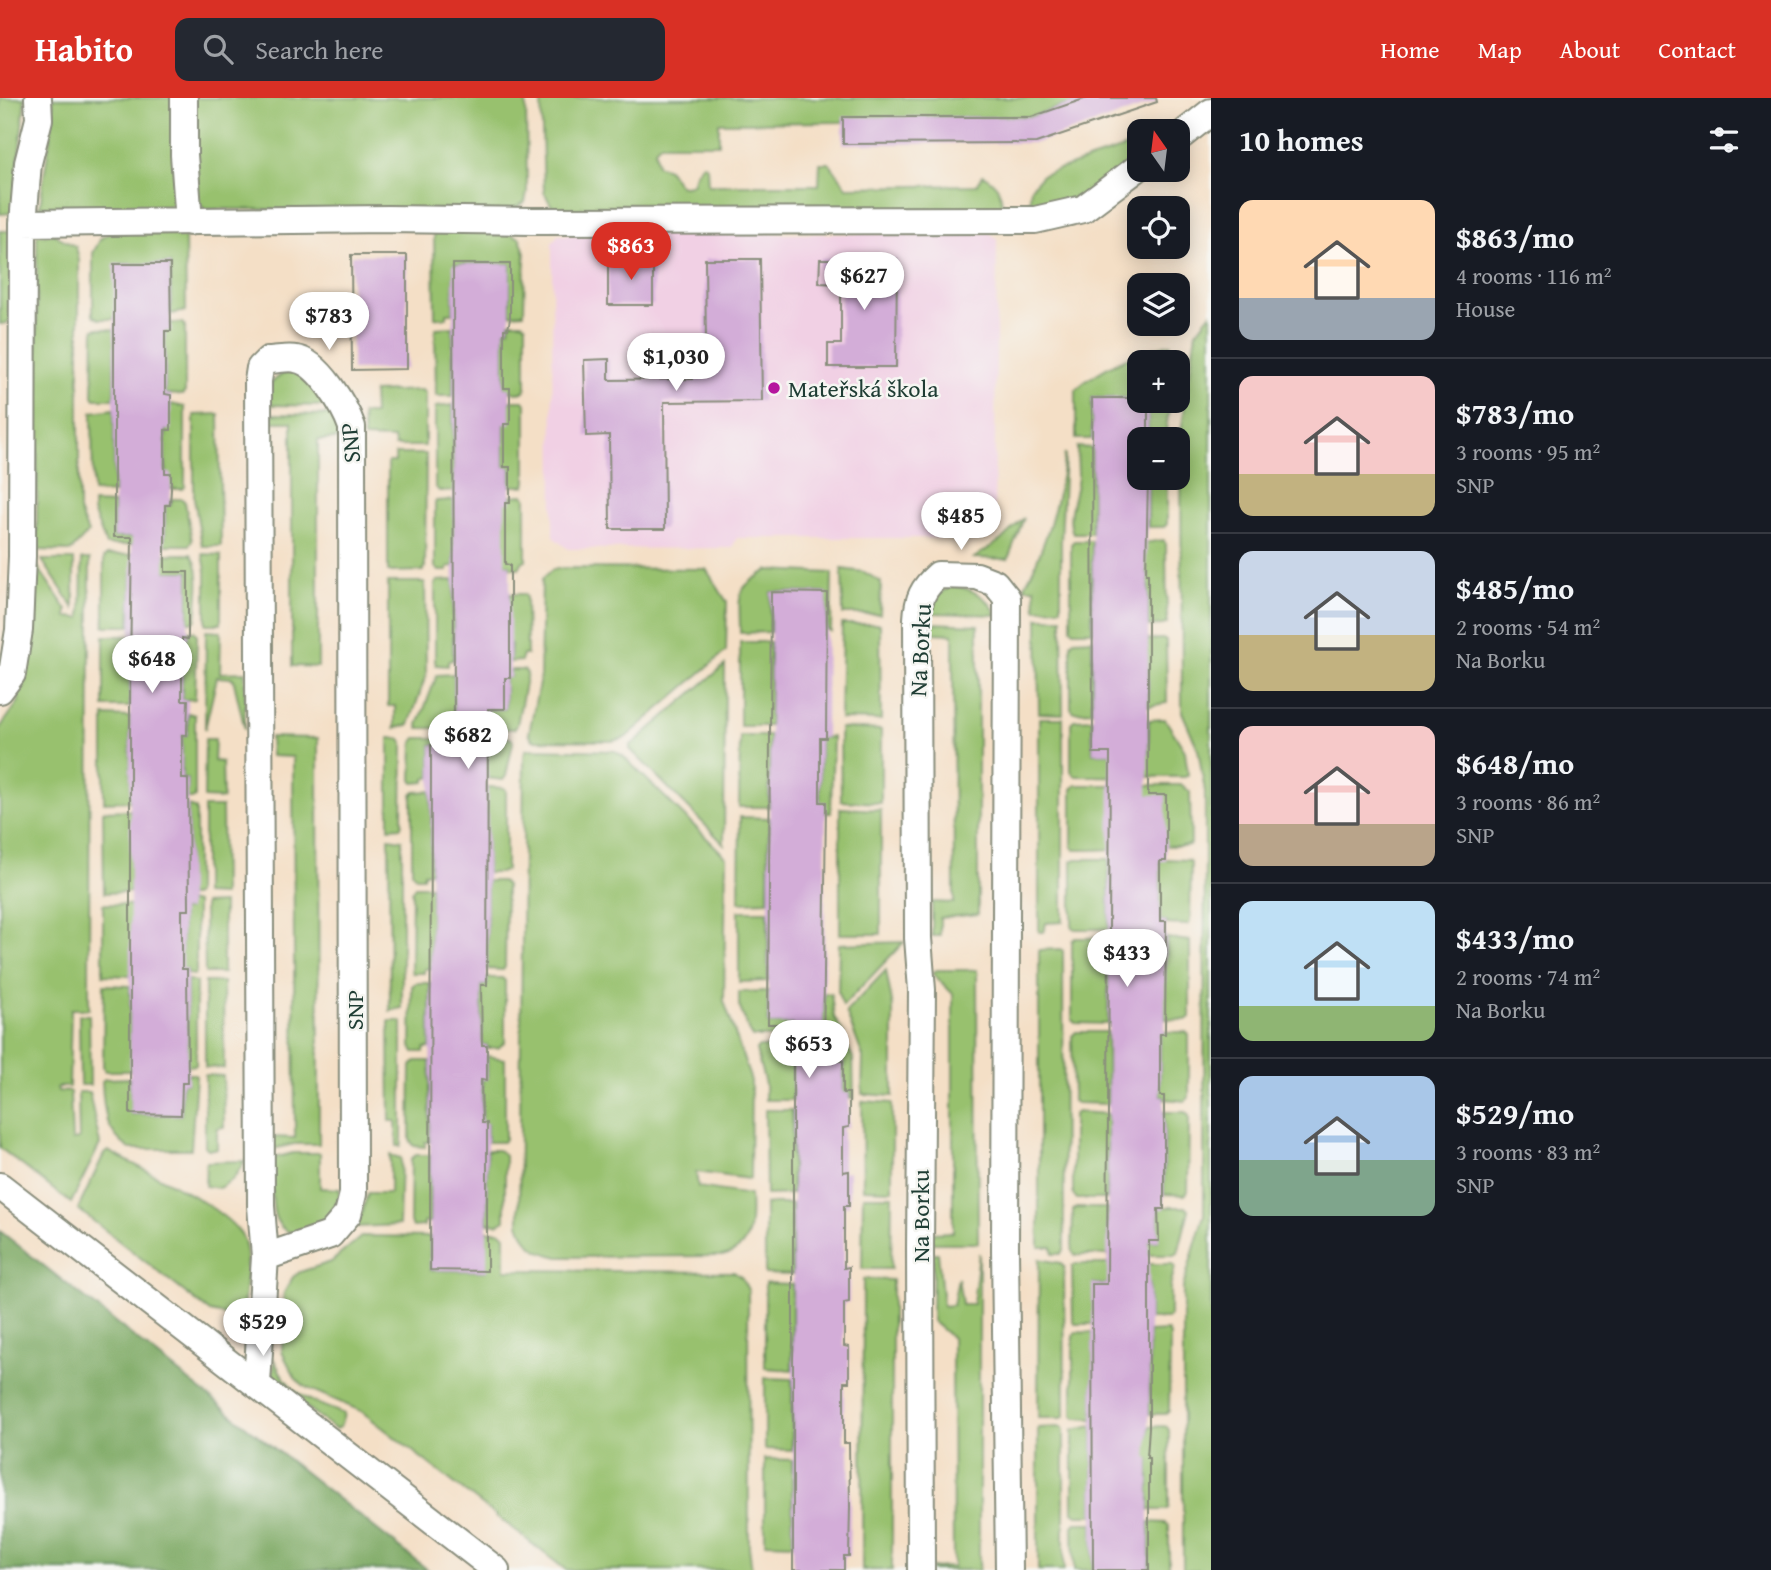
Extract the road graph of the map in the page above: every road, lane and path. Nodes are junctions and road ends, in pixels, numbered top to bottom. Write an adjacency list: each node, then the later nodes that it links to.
1 (38, 98): 7 (street)
2 (184, 98): 6 (street)
3 (1211, 112): 4 (street)
4 (1190, 129)
5 (1127, 176): 6 (street)
6 (189, 222): 7 (street)
7 (23, 223): 8 (street)
8 (0, 690)
9 (0, 1186): 11 (street)
10 (265, 1257): 10 (street, SNP); 11 (street, SNP)
11 (257, 1383): 12 (street)
12 (496, 1570)
13 (921, 1570): 14 (street, Na Borku)
14 (1009, 1570)

